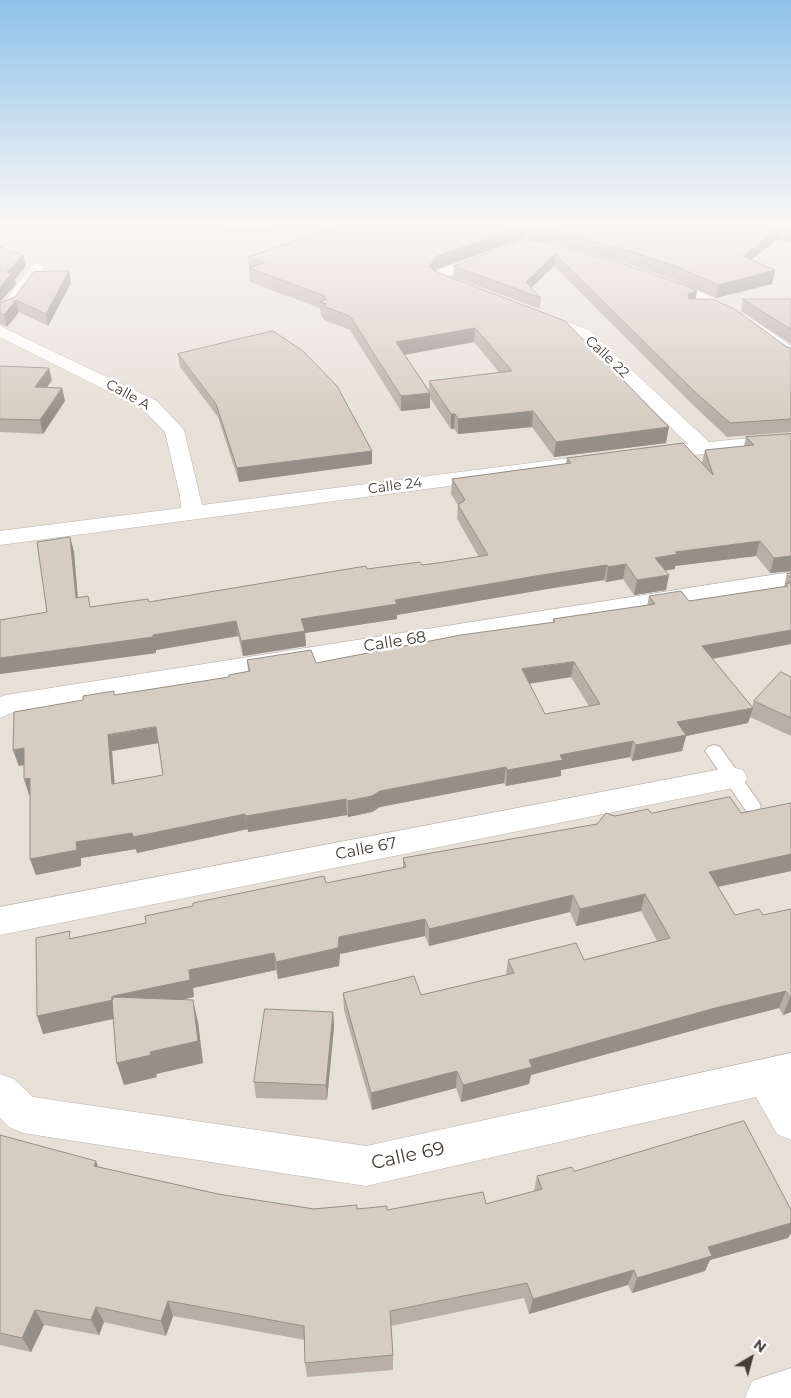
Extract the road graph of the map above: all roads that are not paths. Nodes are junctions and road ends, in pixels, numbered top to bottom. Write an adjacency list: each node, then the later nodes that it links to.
1 (21, 290): 6 (street)
2 (468, 290): 4 (street)
3 (681, 290): 8 (street)
4 (483, 296)
5 (519, 310): 10 (street, Calle 22)
6 (0, 311)
7 (0, 331): 11 (street, Calle A)
8 (791, 354)
9 (791, 440): 10 (street, Calle 24)
10 (702, 446): 11 (street, Calle 24)
11 (192, 513): 12 (street, Calle 24)
12 (0, 538)
13 (791, 578): 14 (street, Calle 68)
14 (0, 709)
15 (714, 751): 16 (lane)
16 (732, 778): 17 (lane); 18 (street, Calle 67)
17 (752, 806)
18 (0, 921)
19 (779, 1074): 20 (street, Calle 69); 21 (street)
20 (0, 1092)
21 (791, 1121)
22 (791, 1392): 23 (street)
23 (769, 1398)

